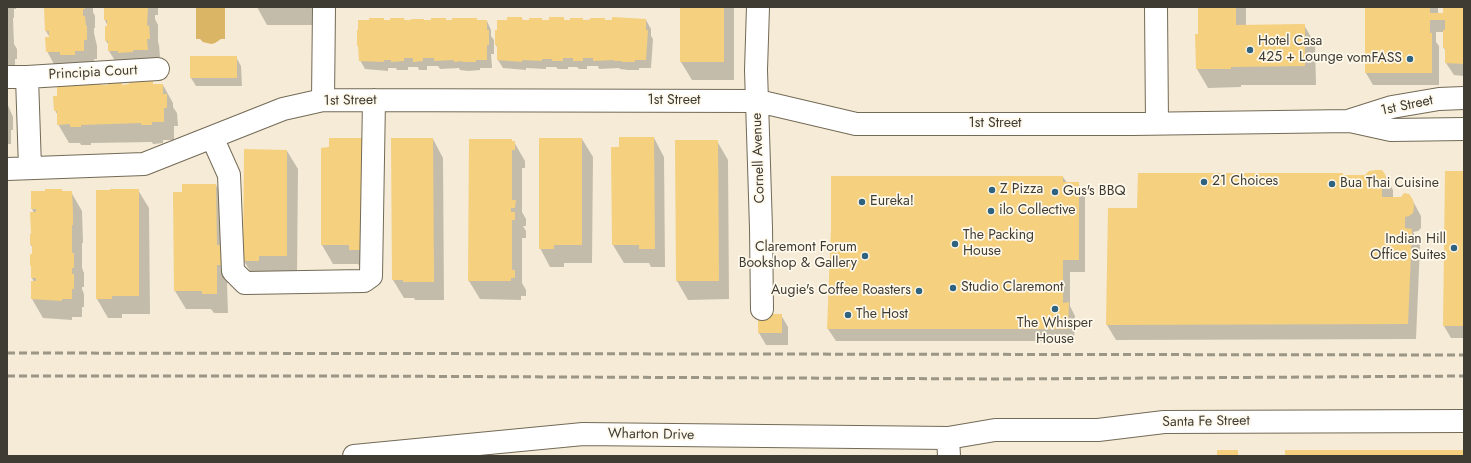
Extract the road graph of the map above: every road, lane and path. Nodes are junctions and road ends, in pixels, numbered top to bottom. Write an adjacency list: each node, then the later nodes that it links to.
1 (324, 7): 7 (street)
2 (758, 7): 9 (street, Cornell Avenue)
3 (1156, 7): 11 (street)
4 (158, 69): 5 (street, Principia Court)
5 (17, 77): 14 (street, Principia Court)
6 (1464, 98): 10 (street, 1st Street)
7 (323, 100): 8 (street, 1st Street); 13 (street, 1st Street)
8 (374, 100): 9 (street, 1st Street); 13 (street)
9 (758, 101): 11 (street, 1st Street); 16 (street, Cornell Avenue)
10 (1350, 121): 11 (street, 1st Street); 12 (street, 1st Street)
11 (1157, 124)
12 (1464, 129)
13 (212, 137): 14 (street, 1st Street)
14 (30, 168): 15 (street, 1st Street)
15 (7, 169)
16 (762, 309)
17 (1464, 421): 18 (street, Santa Fe Street)
18 (948, 447): 19 (street, Wharton Drive)
19 (354, 456)

